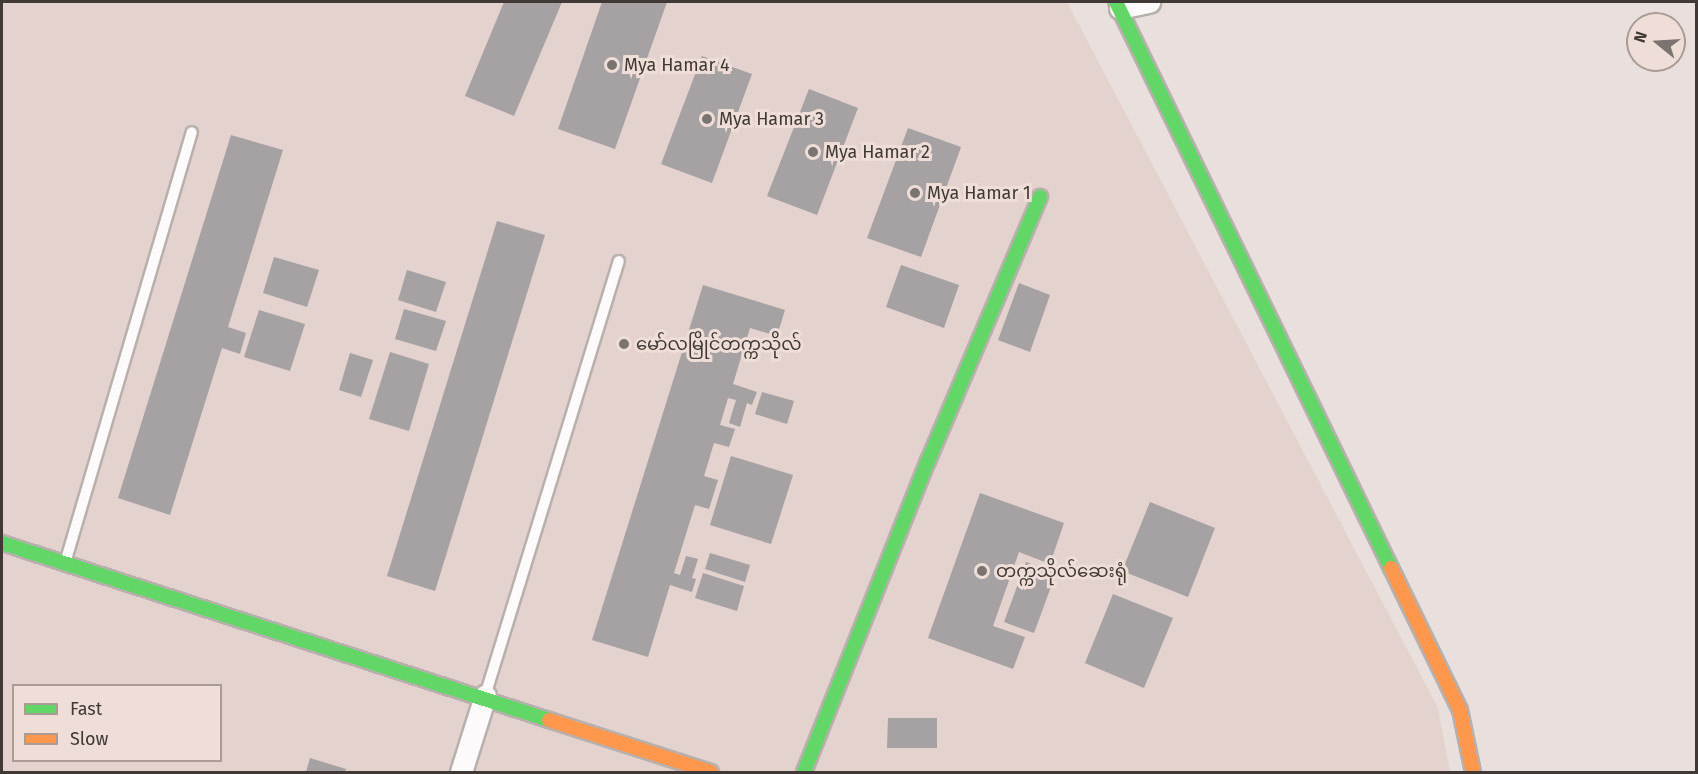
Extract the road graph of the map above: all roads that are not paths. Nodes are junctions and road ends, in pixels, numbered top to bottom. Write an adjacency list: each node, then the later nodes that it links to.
1 (1149, 2): 2 (street)
2 (1118, 5): 12 (street)
3 (192, 132): 7 (lane)
4 (1040, 197): 11 (street)
5 (619, 261): 8 (lane)
6 (2, 543): 7 (street)
7 (65, 563): 8 (street)
8 (485, 696): 9 (street); 10 (street)
9 (461, 772)
10 (711, 772)
11 (804, 772)
12 (1473, 772)

